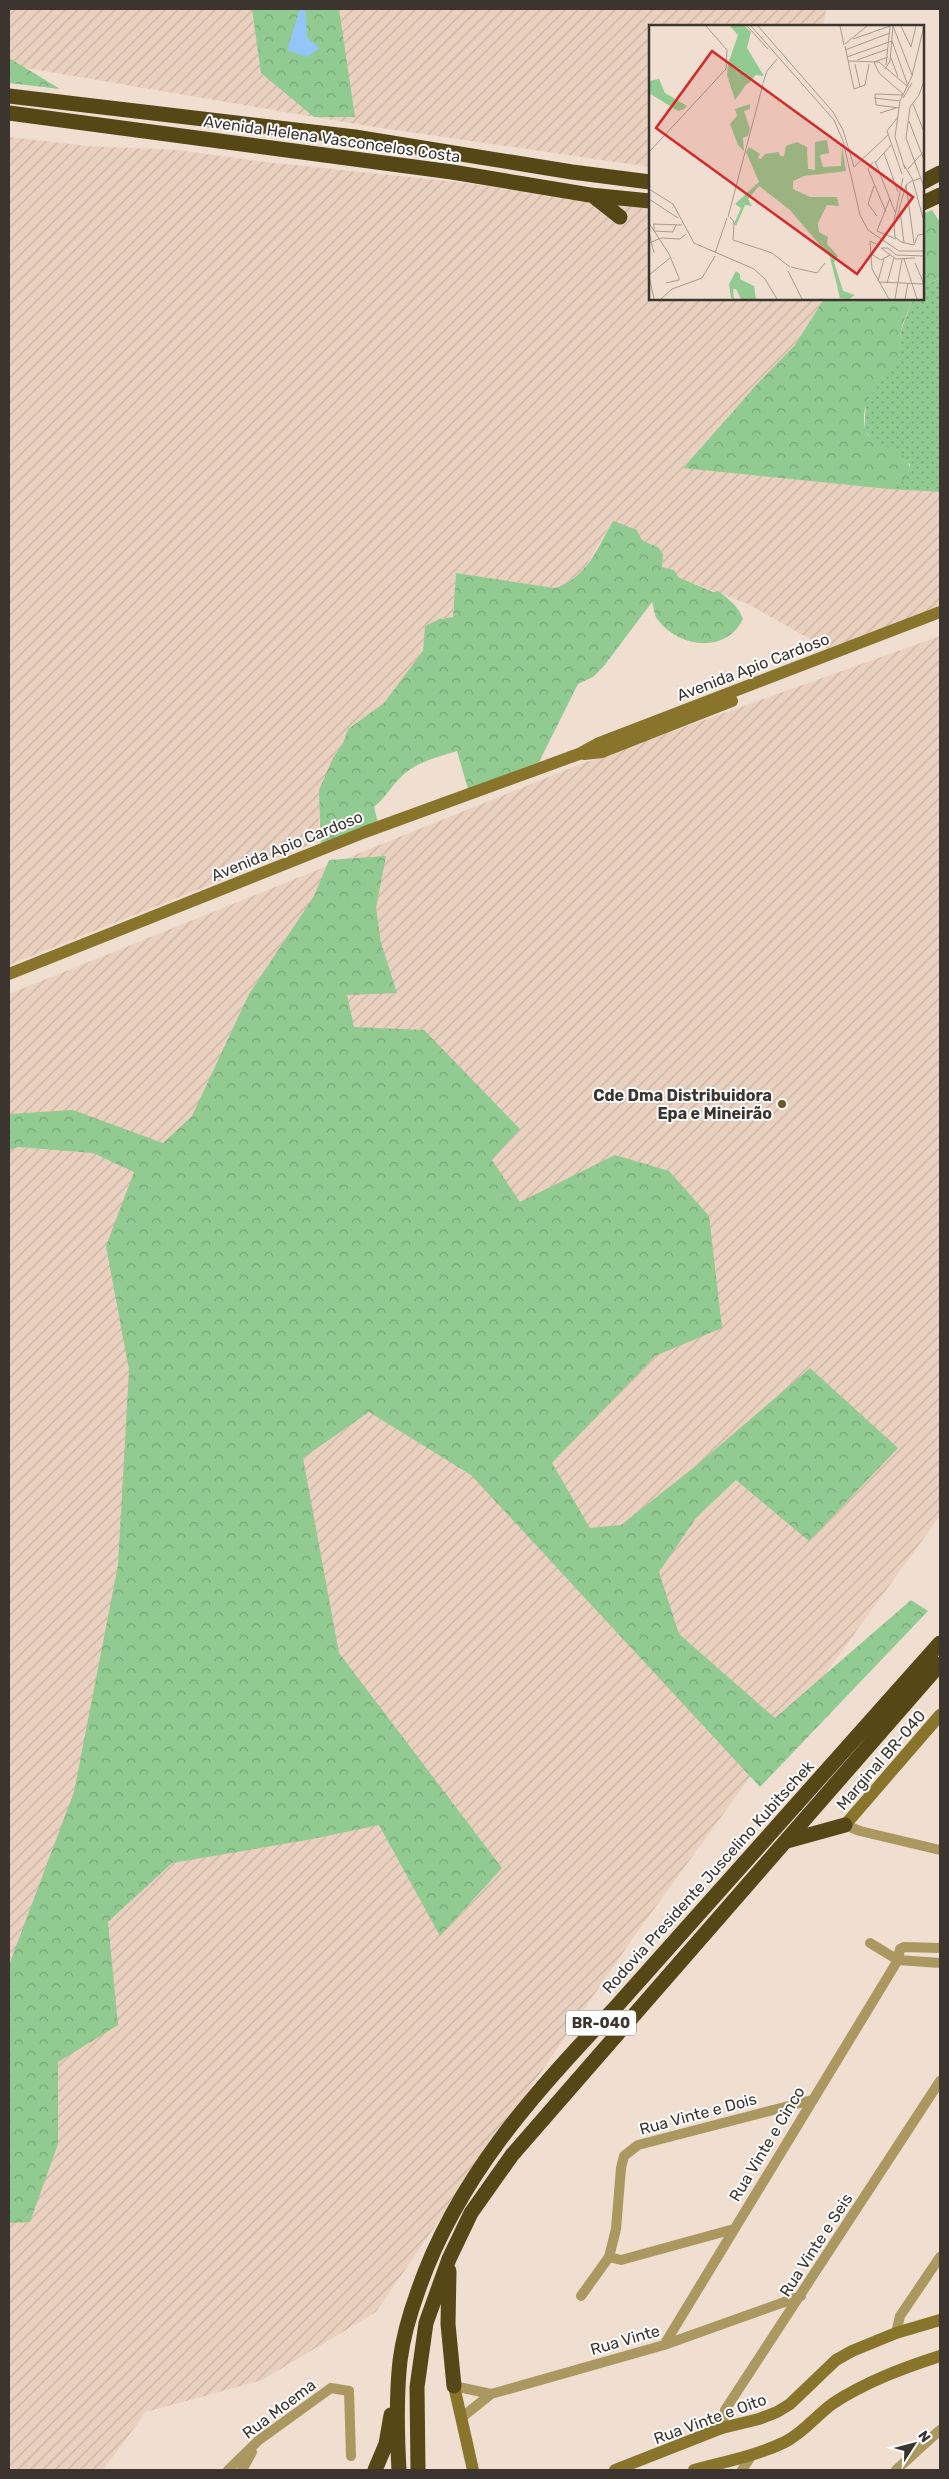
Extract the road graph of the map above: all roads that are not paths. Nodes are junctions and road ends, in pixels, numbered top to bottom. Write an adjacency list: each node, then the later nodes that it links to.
1 (9, 96): 5 (highway, Avenida Helena Vasconcelos Costa)
2 (9, 113): 6 (highway, Avenida Helena Vasconcelos Costa)
3 (940, 173): 4 (highway)
4 (924, 181)
5 (649, 182)
6 (590, 194): 8 (highway, Avenida Helena Vasconcelos Costa); 10 (highway)
7 (940, 195): 9 (highway)
8 (649, 201)
9 (924, 203)
10 (620, 217)
11 (940, 612): 13 (street, Avenida Apio Cardoso)
12 (940, 620): 13 (street, Avenida Apio Cardoso)
13 (579, 754): 14 (street, Avenida Apio Cardoso)
14 (9, 974)
15 (940, 1643): 37 (highway, Rodovia Presidente Juscelino Kubitschek / BR-040)
16 (940, 1664): 19 (highway, Rodovia Presidente Juscelino Kubitschek / BR-040)
17 (940, 1715): 18 (street, Marginal BR-040)
18 (845, 1825): 19 (highway); 20 (street)
19 (787, 1841): 30 (highway, Rodovia Presidente Juscelino Kubitschek / BR-040)
20 (940, 1850)
21 (870, 1943): 23 (street)
22 (940, 1948): 23 (street, Rua Vinte e Cinco)
23 (898, 1960): 24 (street); 26 (street, Rua Vinte e Cinco)
24 (940, 1963)
25 (940, 2081): 32 (street, Rua Vinte e Seis)
26 (812, 2100): 27 (street, Rua Vinte e Cinco); 29 (street, Rua Vinte e Dois)
27 (734, 2229): 29 (street); 35 (street, Rua Vinte e Cinco)
28 (940, 2257): 34 (street)
29 (609, 2258): 31 (street, Rua Vinte e Dois)
30 (449, 2259): 38 (highway); 50 (highway, Rodovia Presidente Juscelino Kubitschek / BR-040)
31 (581, 2296)
32 (801, 2296): 35 (street, Rua Vinte); 41 (street, Rua Vinte e Seis)
33 (940, 2320): 34 (street, Rua Vinte e Oito)
34 (896, 2333): 41 (street, Rua Vinte e Oito)
35 (664, 2345): 39 (street, Rua Vinte)
36 (940, 2356): 44 (street)
37 (400, 2359): 48 (highway); 49 (highway, Rodovia Presidente Juscelino Kubitschek / BR-040)
38 (454, 2386): 39 (street, Rua Vinte); 40 (street)
39 (492, 2394): 40 (street)
40 (461, 2418): 51 (street)
41 (722, 2428): 52 (street, Rua Vinte e Oito)
42 (940, 2430): 55 (street)
43 (259, 2440): 45 (street, Rua Moema); 46 (street, Rua Moema); 47 (street)
44 (752, 2455): 53 (street); 54 (street)
45 (351, 2456)
46 (228, 2470)
47 (242, 2470)
48 (375, 2470)
49 (399, 2470)
50 (418, 2470)
51 (473, 2470)
52 (615, 2470)
53 (694, 2470)
54 (742, 2470)
55 (896, 2470)

